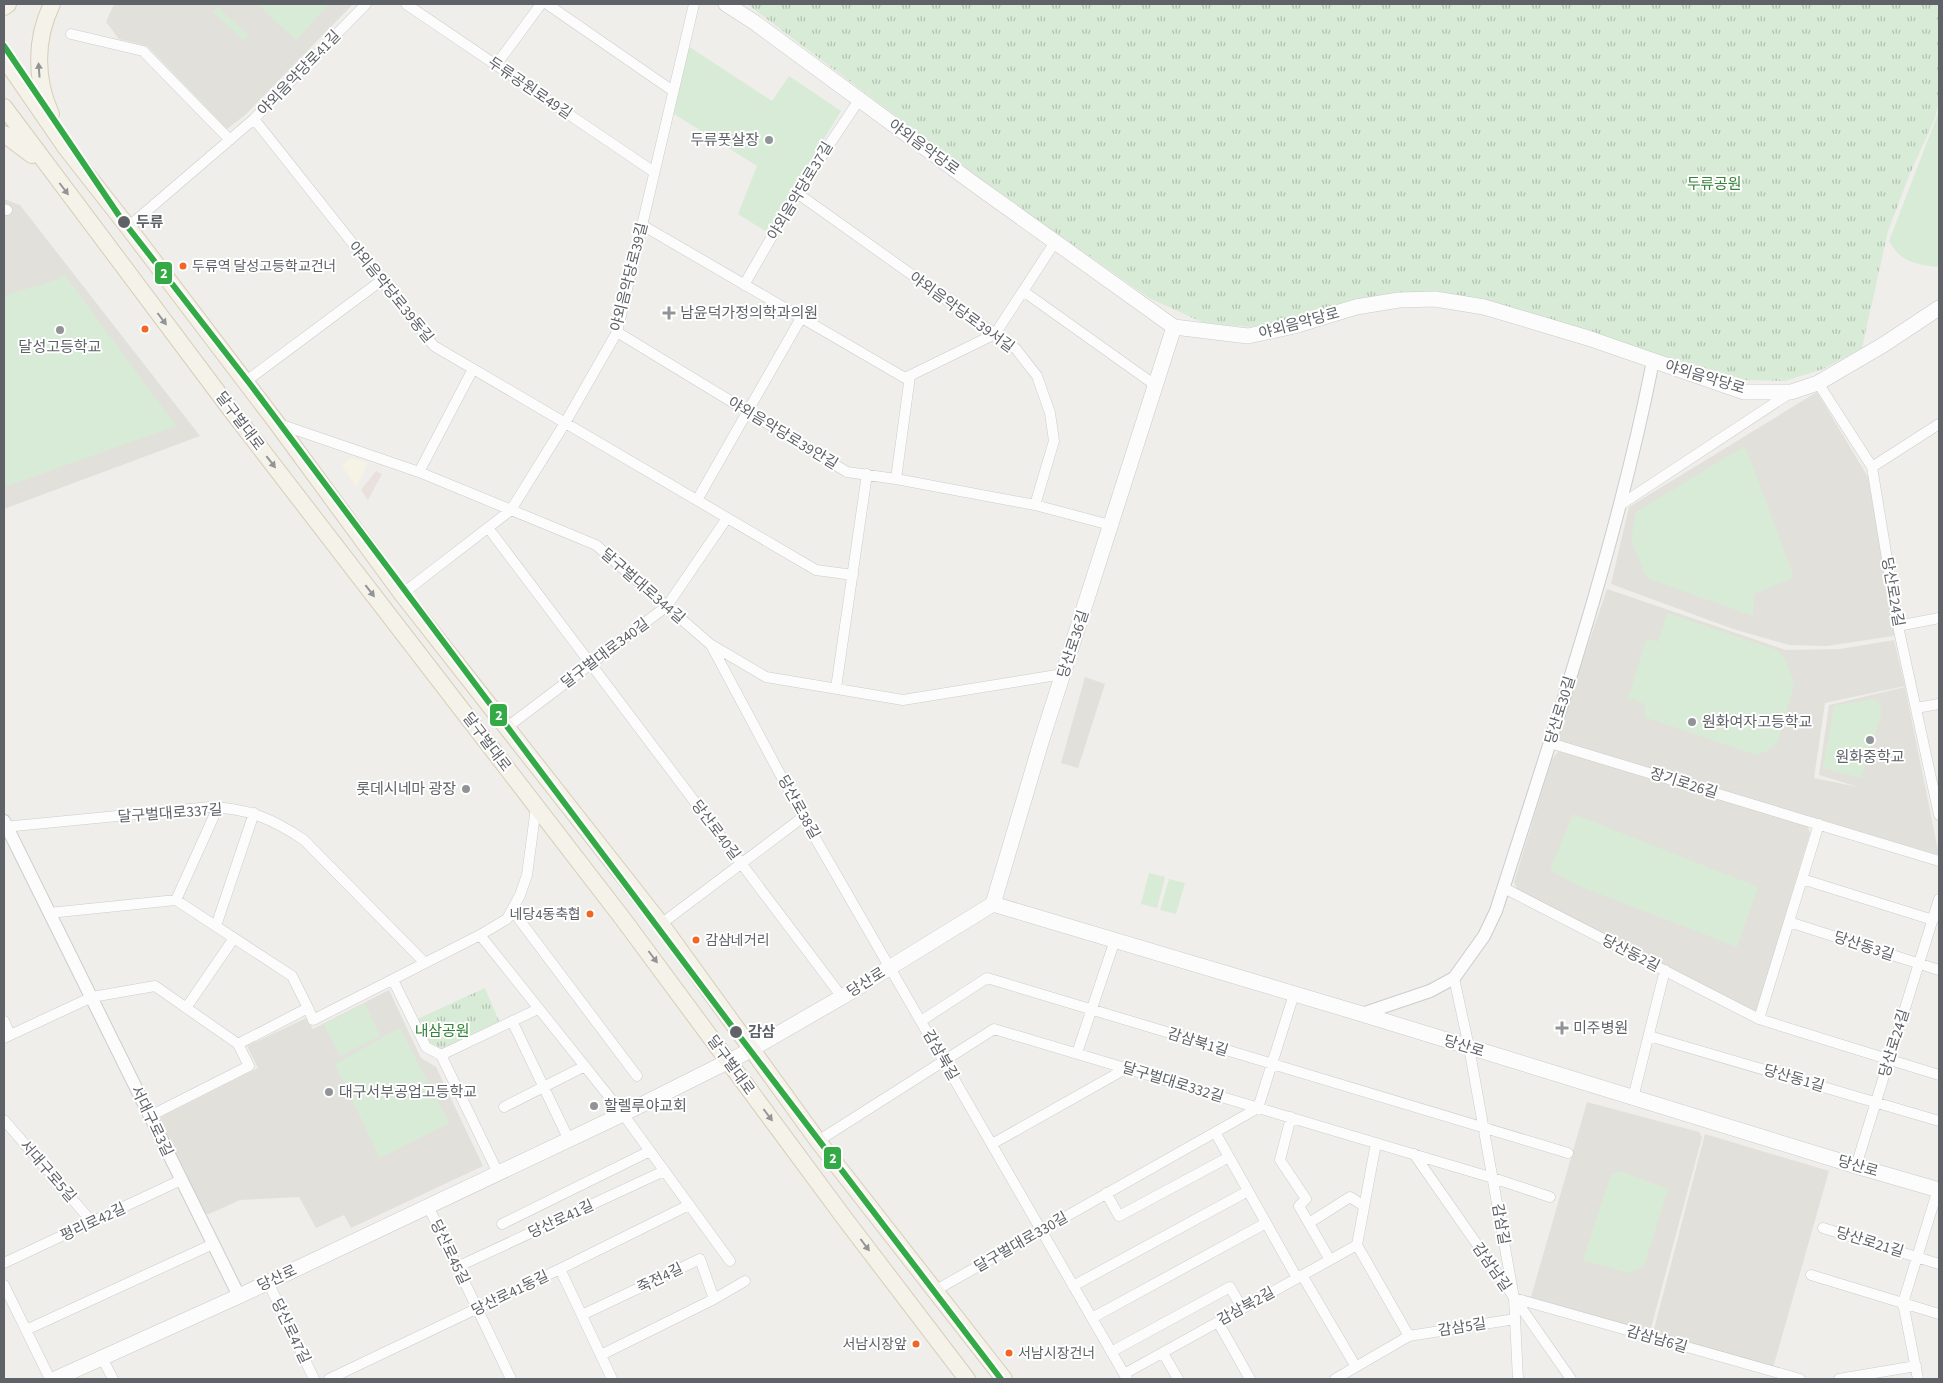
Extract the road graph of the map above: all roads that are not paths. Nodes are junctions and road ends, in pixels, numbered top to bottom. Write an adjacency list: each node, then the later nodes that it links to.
1 (8, 4): 9 (main road)
2 (52, 4): 19 (main road, one-way to 2)
3 (366, 4): 16 (street, 야외음악당로41길)
4 (406, 4): 12 (street, 두류공원로49길)
5 (541, 4): 12 (street)
6 (547, 4): 13 (street)
7 (694, 4): 13 (street, 야외음악당로39길)
8 (726, 4): 14 (main road, 야외음악당로)
9 (4, 7)
10 (71, 34): 18 (street)
11 (4, 58): 19 (main road, 달구벌대로)
12 (496, 64): 21 (street, 두류공원로49길)
13 (673, 91): 21 (street, 야외음악당로39길)
14 (859, 100): 22 (street, 야외음악당로37길); 25 (main road, 야외음악당로)
15 (4, 108): 20 (main road, 달구벌대로)
16 (254, 119): 18 (street, 야외음악당로41길); 26 (street, 야외음악당로39동길)
17 (4, 134): 20 (main road)
18 (230, 140): 24 (street, 야외음악당로41길)
19 (66, 148): 24 (main road, 달구벌대로)
20 (46, 165): 69 (main road, 달구벌대로, one-way to 69)
21 (654, 172): 23 (street, 야외음악당로39길)
22 (797, 193): 27 (street, 야외음악당로37길); 33 (street, 야외음악당로39서길)
23 (642, 225): 27 (street); 32 (street, 야외음악당로39길)
24 (128, 227): 37 (main road, 달구벌대로)
25 (1055, 242): 28 (street); 31 (main road, 야외음악당로)
26 (382, 280): 35 (street, 야외음악당로39동길); 37 (street, 달구벌대로)
27 (744, 285): 30 (street)
28 (1023, 291): 33 (street); 39 (street)
29 (1939, 308): 38 (main road, 야외음악당로)
30 (801, 318): 36 (street); 41 (street)
31 (1174, 326): 34 (main road, 야외음악당로); 39 (main road, 당산로36길)
32 (617, 332): 41 (street, 야외음악당로39안길); 43 (street, 야외음악당로39길)
33 (995, 334): 36 (street); 50 (street, 야외음악당로39서길)
34 (1653, 361): 40 (main road, 야외음악당로); 51 (street, 당산로30길)
35 (473, 368): 43 (street, 야외음악당로39동길); 46 (street)
36 (910, 376): 48 (street)
37 (245, 382): 42 (main road, 달구벌대로)
38 (1818, 383): 40 (main road, 야외음악당로); 45 (street, 당산로24길)
39 (1155, 385): 54 (main road, 당산로36길)
40 (1791, 392): 51 (street)
41 (748, 412): 47 (street, 야외음악당로39안길); 49 (street)
42 (276, 422): 46 (street, 달구벌대로344길); 57 (main road, 달구벌대로)
43 (565, 423): 49 (street); 52 (street, 야외음악당로39길)
44 (1939, 424): 45 (street)
45 (1872, 468): 60 (street, 당산로24길)
46 (419, 472): 52 (street, 달구벌대로344길)
47 (867, 474): 48 (street, 야외음악당로39안길); 56 (street)
48 (896, 479): 50 (street, 야외음악당로39안길)
49 (698, 500): 53 (street)
50 (1035, 505): 54 (street, 야외음악당로39안길)
51 (1620, 505): 68 (street, 당산로30길)
52 (511, 510): 57 (street, 야외음악당로39길); 58 (street, 달구벌대로344길)
53 (728, 518): 56 (street); 58 (street, 달구벌대로340길)
54 (1110, 525): 63 (main road, 당산로36길)
55 (492, 534): 62 (street)
56 (853, 574): 64 (street)
57 (402, 594): 67 (main road, 달구벌대로)
58 (666, 606): 61 (street, 달구벌대로344길); 62 (street, 달구벌대로340길)
59 (1939, 618): 60 (street)
60 (1898, 626): 66 (street, 당산로24길)
61 (710, 644): 64 (street, 달구벌대로344길); 73 (street, 당산로38길)
62 (590, 664): 67 (street, 달구벌대로340길); 77 (street, 당산로40길)
63 (1063, 674): 64 (street, 달구벌대로344길); 82 (main road, 당산로36길)
64 (836, 688)
65 (1939, 704): 66 (street)
66 (1916, 708): 72 (street, 당산로24길)
67 (506, 728): 87 (main road, 달구벌대로)
68 (1550, 743): 74 (street, 장기로26길); 79 (street, 당산로30길)
69 (536, 807): 83 (street); 102 (main road, 달구벌대로, one-way to 102)
70 (218, 808): 71 (street, 달구벌대로337길); 75 (street, 달구벌대로337길); 81 (street)
71 (254, 813): 88 (street); 92 (street, 달구벌대로337길)
72 (1939, 814)
73 (803, 817): 77 (street); 94 (street, 당산로38길)
74 (1818, 824): 76 (street, 장기로26길); 78 (street)
75 (4, 825): 84 (street, 서대구로3길)
76 (1939, 861)
77 (741, 863): 87 (street); 101 (street, 당산로40길)
78 (1802, 879): 85 (street); 86 (street)
79 (1504, 888): 95 (street, 당산동2길); 97 (street, 당산로30길)
80 (1939, 898): 85 (street, 당산로24길)
81 (176, 900): 84 (street); 88 (street)
82 (993, 904): 91 (main road, 당산로); 94 (main road, 당산로)
83 (512, 910): 89 (street); 127 (street)
84 (49, 913): 100 (street, 서대구로3길)
85 (1933, 920): 93 (street, 당산로24길)
86 (1789, 922): 93 (street, 당산동3길); 109 (street)
87 (661, 924): 105 (main road, 달구벌대로)
88 (216, 926): 90 (street)
89 (480, 935): 92 (street); 106 (street)
90 (234, 938): 103 (street); 104 (street)
91 (1115, 940): 99 (main road, 당산로); 107 (street)
92 (425, 963): 98 (street)
93 (1919, 963): 96 (street, 당산동3길); 120 (street, 당산로24길)
94 (890, 967): 101 (main road, 당산로); 112 (street, 감삼북길)
95 (1665, 970): 109 (street, 당산동2길); 114 (street)
96 (1939, 970)
97 (1454, 978): 108 (street); 116 (street)
98 (392, 980): 104 (street); 119 (street)
99 (1294, 994): 108 (main road, 당산로); 123 (street)
100 (92, 997): 103 (street); 113 (street); 134 (street, 서대구로3길)
101 (842, 997): 117 (main road, 당산로)
102 (683, 998): 105 (main road); 122 (main road, 달구벌대로)
103 (186, 1008): 115 (street)
104 (308, 1008): 115 (street)
105 (721, 1008): 117 (main road, 달구벌대로)
106 (538, 1009): 111 (street); 124 (street)
107 (1092, 1010): 112 (street, 감삼북1길); 118 (street); 123 (street, 감삼북1길)
108 (1362, 1014): 116 (main road, 당산로)
109 (1759, 1018): 120 (street, 당산동2길)
110 (4, 1021): 113 (street)
111 (512, 1021): 119 (street); 128 (street)
112 (921, 1021): 121 (street, 감삼북길)
113 (7, 1036)
114 (1649, 1036): 129 (street); 130 (street, 당산동1길)
115 (238, 1044): 134 (street)
116 (1469, 1047): 129 (main road, 당산로); 138 (street, 감삼길)
117 (751, 1050): 122 (main road, 당산로); 141 (main road, 달구벌대로)
118 (1077, 1054): 121 (street, 달구벌대로332길); 125 (street, 달구벌대로332길)
119 (441, 1055): 150 (street)
120 (1888, 1059): 126 (street, 당산동2길); 130 (street, 당산로24길)
121 (944, 1060): 141 (street, 달구벌대로332길); 143 (street, 감삼북길)
122 (729, 1062): 133 (main road, 당산로); 209 (main road, 달구벌대로, one-way to 209)
123 (1272, 1064): 132 (street); 138 (street, 감삼북1길)
124 (585, 1066): 128 (street); 133 (street)
125 (1127, 1068): 132 (street, 달구벌대로332길); 143 (street)
126 (1939, 1075)
127 (637, 1076)
128 (544, 1087): 131 (street); 140 (street)
129 (1633, 1098): 148 (main road, 당산로)
130 (1875, 1102): 137 (street, 당산동1길); 148 (street, 당산로24길)
131 (504, 1108)
132 (1258, 1108): 135 (street, 달구벌대로332길); 139 (street)
133 (623, 1114): 140 (main road, 당산로); 144 (street)
134 (150, 1116): 152 (street, 서대구로3길)
135 (1291, 1117): 142 (street, 달구벌대로332길); 161 (street)
136 (4, 1120): 160 (street, 서대구로5길)
137 (1939, 1121)
138 (1484, 1128): 145 (street); 151 (street, 감삼길)
139 (1215, 1132): 147 (street); 155 (street, 달구벌대로330길)
140 (569, 1140): 150 (main road, 당산로)
141 (818, 1141): 181 (main road, 달구벌대로)
142 (1376, 1143): 146 (street, 달구벌대로332길); 159 (street)
143 (992, 1144): 165 (street, 감삼북길)
144 (650, 1151): 149 (street); 163 (street, 당산로41길)
145 (1568, 1153)
146 (1414, 1154): 151 (street, 달구벌대로332길); 183 (street, 감삼남길)
147 (1229, 1157): 154 (street); 155 (street)
148 (1856, 1166): 153 (main road, 당산로)
149 (664, 1170): 157 (street); 173 (street, 당산로41길)
150 (498, 1173): 158 (main road, 당산로)
151 (1493, 1178): 156 (street, 달구벌대로332길); 183 (street, 감삼길)
152 (182, 1180): 160 (street, 평리로42길); 166 (street, 서대구로3길)
153 (1939, 1189): 168 (street, 당산로21길)
154 (1248, 1191): 162 (street); 180 (street)
155 (1106, 1193): 165 (street, 달구벌대로330길)
156 (1550, 1197)
157 (689, 1205): 170 (street); 174 (street, 당산로41동길)
158 (428, 1206): 173 (street, 당산로45길); 178 (main road, 당산로)
159 (1364, 1206): 161 (street); 167 (street)
160 (92, 1222): 171 (street, 평리로42길)
161 (1309, 1222): 169 (street)
162 (1266, 1223): 176 (street); 190 (street)
163 (502, 1224)
164 (1823, 1228): 168 (street, 당산로21길)
165 (1041, 1230): 180 (street, 감삼북길); 181 (street, 달구벌대로330길)
166 (213, 1244): 182 (street, 서대구로3길); 193 (street)
167 (1357, 1245): 169 (street, 감삼북2길); 194 (street)
168 (1917, 1257): 172 (street, 당산로21길); 185 (street, 당산로21길)
169 (1330, 1260): 176 (street, 감삼북2길)
170 (730, 1261)
171 (4, 1263)
172 (1939, 1264)
173 (457, 1267): 187 (street, 당산로45길)
174 (560, 1269): 187 (street, 당산로41동길); 189 (street)
175 (1811, 1275): 185 (street)
176 (1299, 1277): 186 (street, 감삼북2길); 200 (street)
177 (745, 1281): 184 (street)
178 (268, 1282): 182 (main road, 당산로); 205 (street, 당산로47길)
179 (4, 1285): 193 (street)
180 (1073, 1286): 190 (street, 감삼북길)
181 (936, 1290): 210 (main road, 달구벌대로)
182 (239, 1296): 198 (main road, 당산로)
183 (1514, 1298): 191 (street, 감삼길); 215 (street, 감삼남길); 216 (street, 감삼남6길)
184 (714, 1299): 189 (street, 죽전4길); 197 (street)
185 (1903, 1303): 188 (street); 199 (street, 당산로21길)
186 (1242, 1308): 192 (street, 감삼북2길); 195 (street)
187 (477, 1309): 206 (street, 당산로41동길); 207 (street, 당산로45길)
188 (1939, 1314)
189 (582, 1315): 197 (street)
190 (1092, 1318): 195 (street, 감삼북길)
191 (1515, 1319): 194 (street, 감삼5길); 214 (street, 감삼길)
192 (1218, 1322): 196 (street, 감삼북2길); 212 (street)
193 (26, 1330): 202 (street)
194 (1409, 1336): 200 (street, 감삼5길)
195 (1111, 1352): 201 (street, 감삼북길)
196 (1163, 1353): 201 (street, 감삼북2길); 211 (street)
197 (601, 1355): 208 (street)
198 (102, 1358): 203 (main road, 당산로); 204 (street)
199 (1916, 1366): 217 (street); 218 (street, 당산로21길)
200 (1356, 1367): 213 (street, 감삼5길)
201 (1126, 1377)
202 (50, 1379)
203 (55, 1379)
204 (112, 1379)
205 (314, 1379)
206 (329, 1379)
207 (511, 1379)
208 (612, 1379)
209 (967, 1379)
210 (1004, 1379)
211 (1178, 1379)
212 (1250, 1379)
213 (1335, 1379)
214 (1518, 1379)
215 (1571, 1379)
216 (1800, 1379)
217 (1838, 1379)
218 (1918, 1379)

